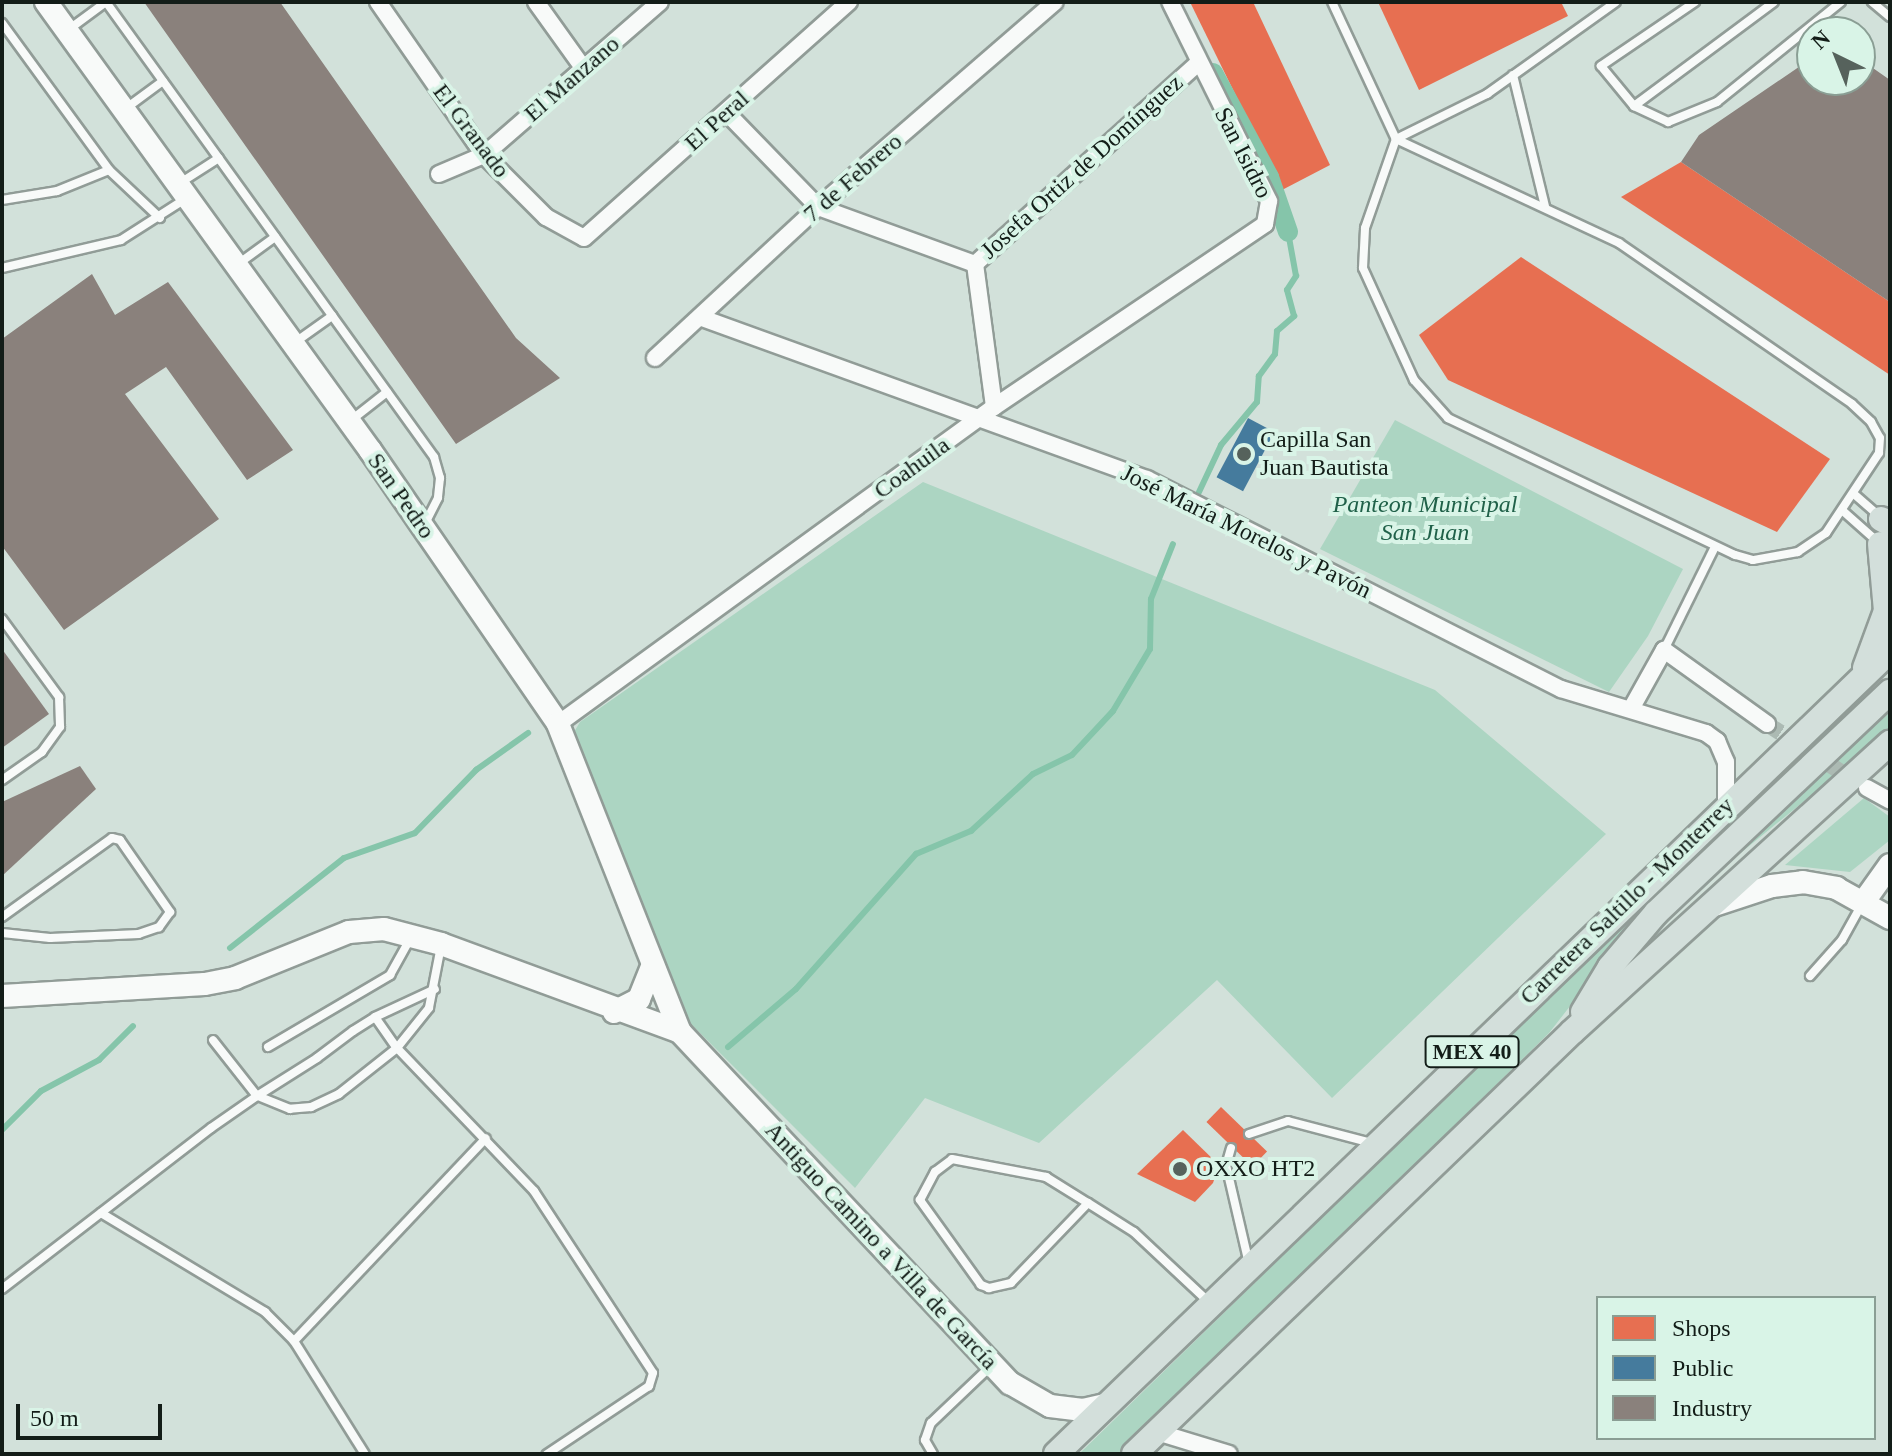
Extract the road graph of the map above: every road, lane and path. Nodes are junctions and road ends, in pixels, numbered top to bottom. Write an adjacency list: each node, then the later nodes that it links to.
1 (46, 2): 17 (main road, San Pedro)
2 (106, 2): 17 (lane); 21 (lane)
3 (378, 2): 26 (street, El Granado)
4 (536, 2): 19 (street)
5 (660, 2): 19 (street, El Manzano)
6 (849, 2): 24 (street, El Peral)
7 (1055, 2): 33 (street, 7 de Febrero)
8 (1170, 2): 18 (street, San Isidro)
9 (1332, 2): 25 (lane)
10 (1616, 2): 20 (lane)
11 (1695, 2): 22 (lane)
12 (1774, 2): 22 (lane)
13 (1841, 2): 22 (lane)
14 (1872, 2): 15 (lane)
15 (1890, 17)
16 (2, 23): 28 (lane)
17 (67, 31): 23 (main road, San Pedro)
18 (1198, 63): 34 (street, San Isidro); 38 (street, Josefa Ortiz de Domínguez)
19 (584, 69): 26 (street, El Manzano)
20 (1513, 75): 25 (lane); 32 (lane)
21 (163, 81): 23 (lane); 27 (lane)
22 (1634, 106)
23 (125, 109): 30 (main road, San Pedro)
24 (726, 112): 33 (street, Josefa Ortiz de Domínguez); 37 (street, El Peral)
25 (1396, 139): 32 (lane); 53 (lane)
26 (484, 155): 29 (street, El Manzano); 37 (street, El Granado)
27 (219, 158): 30 (lane); 36 (lane)
28 (109, 170): 31 (lane); 35 (lane)
29 (439, 174)
30 (184, 190): 35 (lane); 39 (main road, San Pedro)
31 (2, 200)
32 (1545, 206): 49 (lane)
33 (818, 207): 38 (street, Josefa Ortiz de Domínguez); 42 (street, 7 de Febrero)
34 (1269, 217): 46 (street, Coahuila)
35 (160, 218): 40 (lane)
36 (275, 237): 39 (lane); 41 (lane)
37 (584, 238)
38 (975, 264): 46 (street)
39 (238, 265): 43 (main road, San Pedro)
40 (2, 268)
41 (332, 316): 43 (lane); 45 (lane)
42 (702, 318): 44 (street, 7 de Febrero); 47 (street, José María Morelos y Pavón)
43 (294, 344): 48 (main road, San Pedro)
44 (655, 358)
45 (387, 392): 48 (lane); 51 (lane)
46 (994, 407): 47 (street, Coahuila)
47 (979, 419): 59 (street, José María Morelos y Pavón); 60 (street, Coahuila)
48 (349, 422): 51 (main road, San Pedro)
49 (1854, 494): 50 (lane); 52 (lane)
50 (1843, 511): 52 (lane); 53 (lane)
51 (423, 527): 60 (main road, San Pedro)
52 (1886, 534): 57 (main road)
53 (1715, 547): 55 (lane)
54 (2, 619): 63 (lane)
55 (1664, 650): 59 (street); 61 (street)
56 (1890, 651): 57 (main road, Carretera Saltillo - Monterrey / MEX 40)
57 (1857, 681): 66 (main road, Carretera Saltillo - Monterrey / MEX 40)
58 (1890, 692): 82 (main road)
59 (1631, 709): 66 (street, José María Morelos y Pavón)
60 (558, 724): 75 (main road, San Pedro)
61 (1767, 724)
62 (1890, 743): 69 (main road, MEX 40)
63 (2, 780)
64 (1867, 788): 65 (street)
65 (1890, 801)
66 (1726, 806): 89 (main road, Carretera Saltillo - Monterrey / MEX 40)
67 (1890, 865): 68 (main road)
68 (1865, 900): 69 (main road); 71 (main road); 76 (lane)
69 (1709, 907): 82 (main road, MEX 40)
70 (2, 917): 72 (lane)
71 (1890, 918)
72 (2, 933)
73 (412, 935): 74 (main road); 78 (main road); 84 (lane)
74 (441, 944): 77 (lane); 79 (main road)
75 (653, 965): 79 (main road); 81 (main road, San Pedro)
76 (1810, 976)
77 (435, 989): 80 (lane); 85 (lane)
78 (2, 996)
79 (614, 1012): 81 (main road)
80 (375, 1017): 85 (lane); 86 (lane)
81 (680, 1032): 97 (main road, Antiguo Camino a Villa de García)
82 (1572, 1032): 99 (main road, MEX 40)
83 (213, 1040): 86 (lane)
84 (268, 1047)
85 (397, 1048): 86 (lane); 88 (lane)
86 (257, 1096): 92 (lane)
87 (1249, 1134): 89 (lane)
88 (486, 1138): 96 (lane); 102 (lane)
89 (1376, 1145): 93 (main road, Carretera Saltillo - Monterrey / MEX 40)
90 (1231, 1148): 93 (lane)
91 (1088, 1203): 91 (lane); 95 (lane)
92 (101, 1213): 94 (lane); 96 (lane)
93 (1249, 1267): 95 (main road, Carretera Saltillo - Monterrey / MEX 40)
94 (2, 1289)
95 (1211, 1304): 98 (main road, Carretera Saltillo - Monterrey / MEX 40)
96 (294, 1341): 101 (lane)
97 (992, 1365): 98 (main road, Antiguo Camino a Villa de García); 103 (lane)
98 (1108, 1404): 104 (main road, Carretera Saltillo - Monterrey / MEX 40)
99 (1157, 1432): 100 (street); 105 (main road, MEX 40)
100 (1202, 1450): 106 (street)
101 (365, 1454)
102 (547, 1454)
103 (933, 1454)
104 (1056, 1454)
105 (1134, 1454)
106 (1229, 1454)

